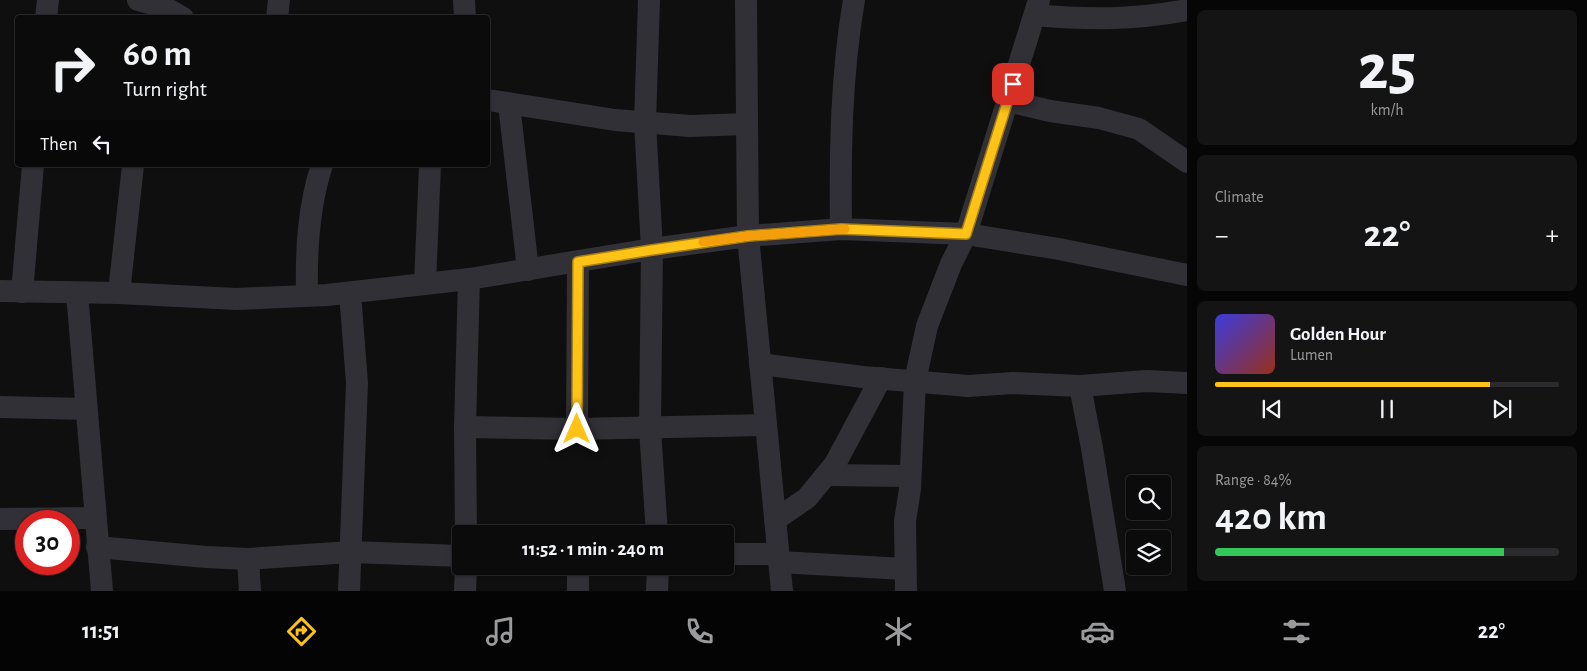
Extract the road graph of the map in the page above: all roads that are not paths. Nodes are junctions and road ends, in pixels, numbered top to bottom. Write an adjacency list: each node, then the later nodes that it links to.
1 (48, 0): 9 (street)
2 (279, 0): 10 (street)
3 (464, 0): 11 (street)
4 (649, 0): 15 (street)
5 (746, 0): 16 (street)
6 (854, 0): 22 (street)
7 (1037, 7): 8 (street); 13 (street)
8 (1187, 10)
9 (46, 15)
10 (277, 15)
11 (464, 15)
12 (490, 100): 14 (street)
13 (1008, 101): 17 (street); 23 (street)
14 (509, 104): 15 (street); 27 (street)
15 (645, 122): 16 (street); 25 (street)
16 (747, 124): 24 (street)
17 (1187, 162)
18 (33, 167): 31 (street)
19 (133, 167): 34 (street)
20 (321, 167): 35 (street)
21 (430, 167): 30 (street)
22 (841, 229): 23 (street); 24 (street)
23 (966, 234): 28 (street); 38 (street)
24 (748, 236): 25 (street); 36 (street)
25 (652, 250): 26 (street); 45 (street)
26 (578, 262): 27 (street); 46 (street)
27 (528, 270): 29 (street)
28 (1187, 275)
29 (469, 279): 30 (street); 44 (street)
30 (426, 284): 32 (street)
31 (11, 291): 33 (street)
32 (350, 292): 35 (street); 55 (street)
33 (77, 293): 34 (street); 42 (street)
34 (119, 293): 35 (street)
35 (307, 295)
36 (760, 364): 37 (street); 43 (street)
37 (881, 378): 38 (street); 47 (street)
38 (915, 381): 40 (street); 48 (street)
39 (1187, 382): 40 (street)
40 (1080, 386): 71 (street)
41 (0, 407): 42 (street)
42 (86, 409): 49 (street)
43 (766, 425): 45 (street); 51 (street)
44 (466, 427): 46 (street); 52 (street)
45 (650, 428): 46 (street); 53 (street)
46 (577, 429)
47 (826, 475): 48 (street); 51 (street)
48 (910, 476): 63 (street)
49 (95, 518): 50 (street); 54 (street)
50 (0, 519)
51 (775, 520): 59 (street)
52 (466, 525)
53 (656, 525)
54 (97, 547): 58 (street); 64 (street)
55 (352, 552): 57 (street); 58 (street); 66 (street)
56 (734, 555): 59 (street)
57 (452, 556)
58 (248, 558): 65 (street)
59 (779, 558): 63 (street); 70 (street)
60 (466, 575): 67 (street)
61 (578, 575): 68 (street)
62 (658, 575): 69 (street)
63 (906, 580)
64 (102, 591)
65 (250, 591)
66 (350, 591)
67 (465, 591)
68 (578, 591)
69 (657, 591)
70 (782, 591)
71 (1115, 591)

